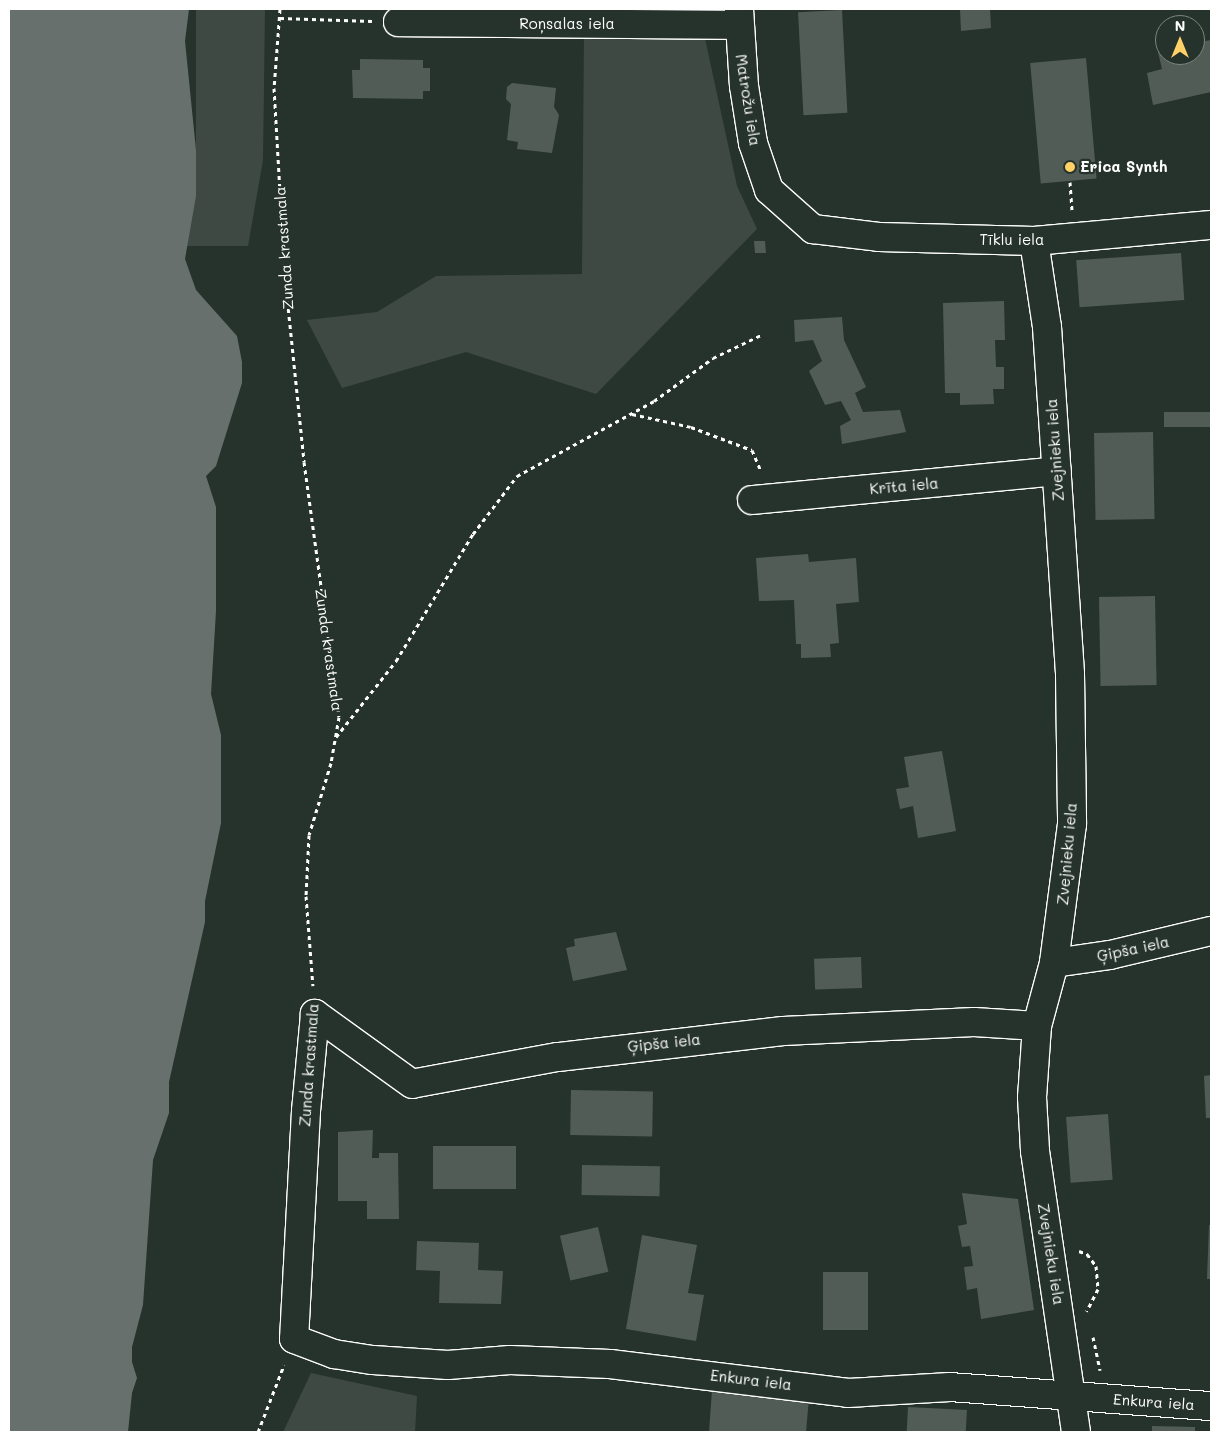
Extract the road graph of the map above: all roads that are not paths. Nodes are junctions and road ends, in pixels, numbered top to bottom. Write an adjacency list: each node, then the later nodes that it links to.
1 (738, 17): 2 (street, Roņsalas iela); 4 (street, Matrožu iela)
2 (398, 22)
3 (1211, 225): 5 (street, Tīklu iela)
4 (813, 229): 5 (street, Tīklu iela)
5 (1034, 241): 6 (street, Zvejnieku iela)
6 (1056, 471): 7 (street, Krīta iela); 9 (street, Zvejnieku iela)
7 (762, 499)
8 (1211, 931): 9 (street, Ģipša iela)
9 (1054, 963): 11 (street, Zvejnieku iela)
10 (316, 1014): 11 (street, Ģipša iela); 12 (street, Zunda krastmala)
11 (1038, 1026): 13 (street, Zvejnieku iela)
12 (294, 1339): 13 (street, Enkura iela)
13 (1069, 1394): 14 (street, Enkura iela); 15 (street, Zvejnieku iela)
14 (1211, 1406)
15 (1076, 1432)

